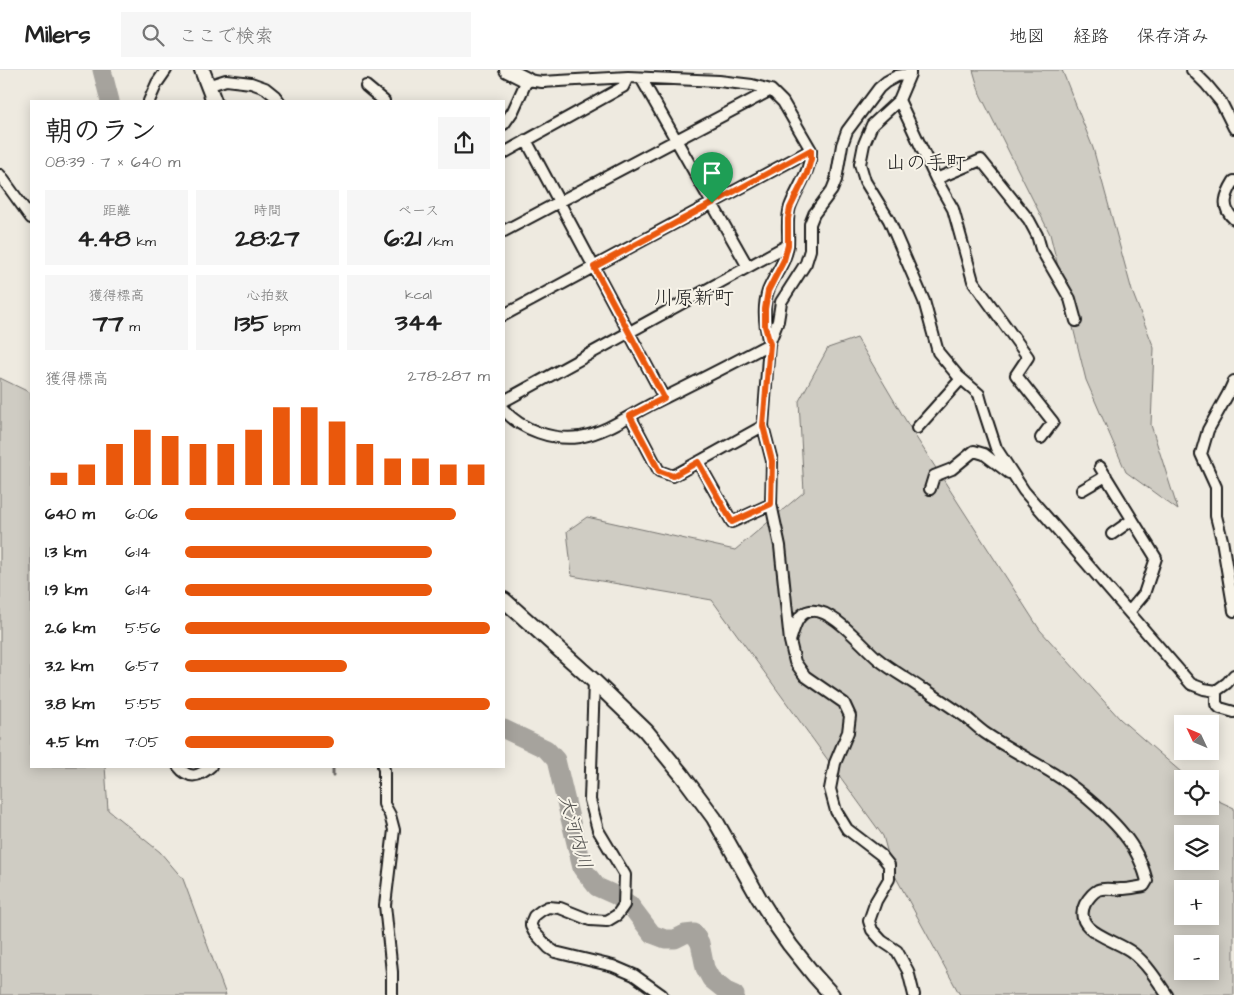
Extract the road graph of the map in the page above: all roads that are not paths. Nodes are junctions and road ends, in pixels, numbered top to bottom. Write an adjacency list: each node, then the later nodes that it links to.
1 (166, 70): 12 (street)
2 (202, 70): 9 (street)
3 (508, 70): 8 (street)
4 (1192, 70): 18 (street)
5 (910, 72): 16 (street); 37 (street)
6 (628, 77): 7 (street); 8 (street); 19 (street)
7 (641, 78): 11 (street); 20 (street)
8 (527, 80): 17 (street)
9 (208, 86): 13 (street); 14 (street)
10 (366, 86): 15 (street)
11 (771, 90): 20 (street); 21 (street)
12 (149, 100)
13 (214, 100)
14 (278, 100)
15 (383, 100)
16 (899, 100): 24 (street); 38 (street)
17 (505, 123)
18 (1234, 128)
19 (526, 140): 22 (street); 26 (street)
20 (676, 140): 26 (street); 27 (street)
21 (811, 150): 27 (street); 31 (street)
22 (505, 152)
23 (0, 175): 28 (street)
24 (936, 179): 35 (street); 46 (street)
25 (1234, 181): 29 (street)
26 (559, 202): 30 (street); 32 (street)
27 (712, 203): 32 (street); 33 (street)
28 (30, 217)
29 (1234, 218)
30 (505, 231)
31 (788, 245): 33 (street); 37 (street)
32 (594, 267): 34 (street); 36 (street)
33 (748, 267): 36 (street)
34 (505, 314)
35 (1076, 321)
36 (629, 332): 40 (street); 41 (street)
37 (770, 344): 40 (street); 44 (street)
38 (961, 378): 45 (street); 48 (street)
39 (1234, 381): 55 (street)
40 (664, 398): 43 (street)
41 (505, 400)
42 (505, 411): 43 (street)
43 (630, 416): 47 (street)
44 (763, 426): 47 (street); 51 (street)
45 (917, 428)
46 (1041, 438)
47 (698, 462): 51 (street)
48 (1017, 480): 49 (street); 56 (street)
49 (930, 489)
50 (1082, 490): 52 (street)
51 (771, 504): 57 (street)
52 (1132, 520): 53 (street); 56 (street)
53 (1112, 534)
54 (505, 601): 59 (street)
55 (1234, 611)
56 (1129, 612): 60 (street)
57 (790, 640): 68 (street); 69 (street)
58 (1234, 675): 60 (street)
59 (594, 681): 66 (street); 67 (street)
60 (1216, 691): 61 (street)
61 (1234, 712)
62 (180, 768): 63 (street)
63 (209, 768)
64 (384, 768): 65 (street)
65 (392, 995)
66 (662, 995)
67 (832, 995)
68 (914, 995)
69 (1167, 995)

